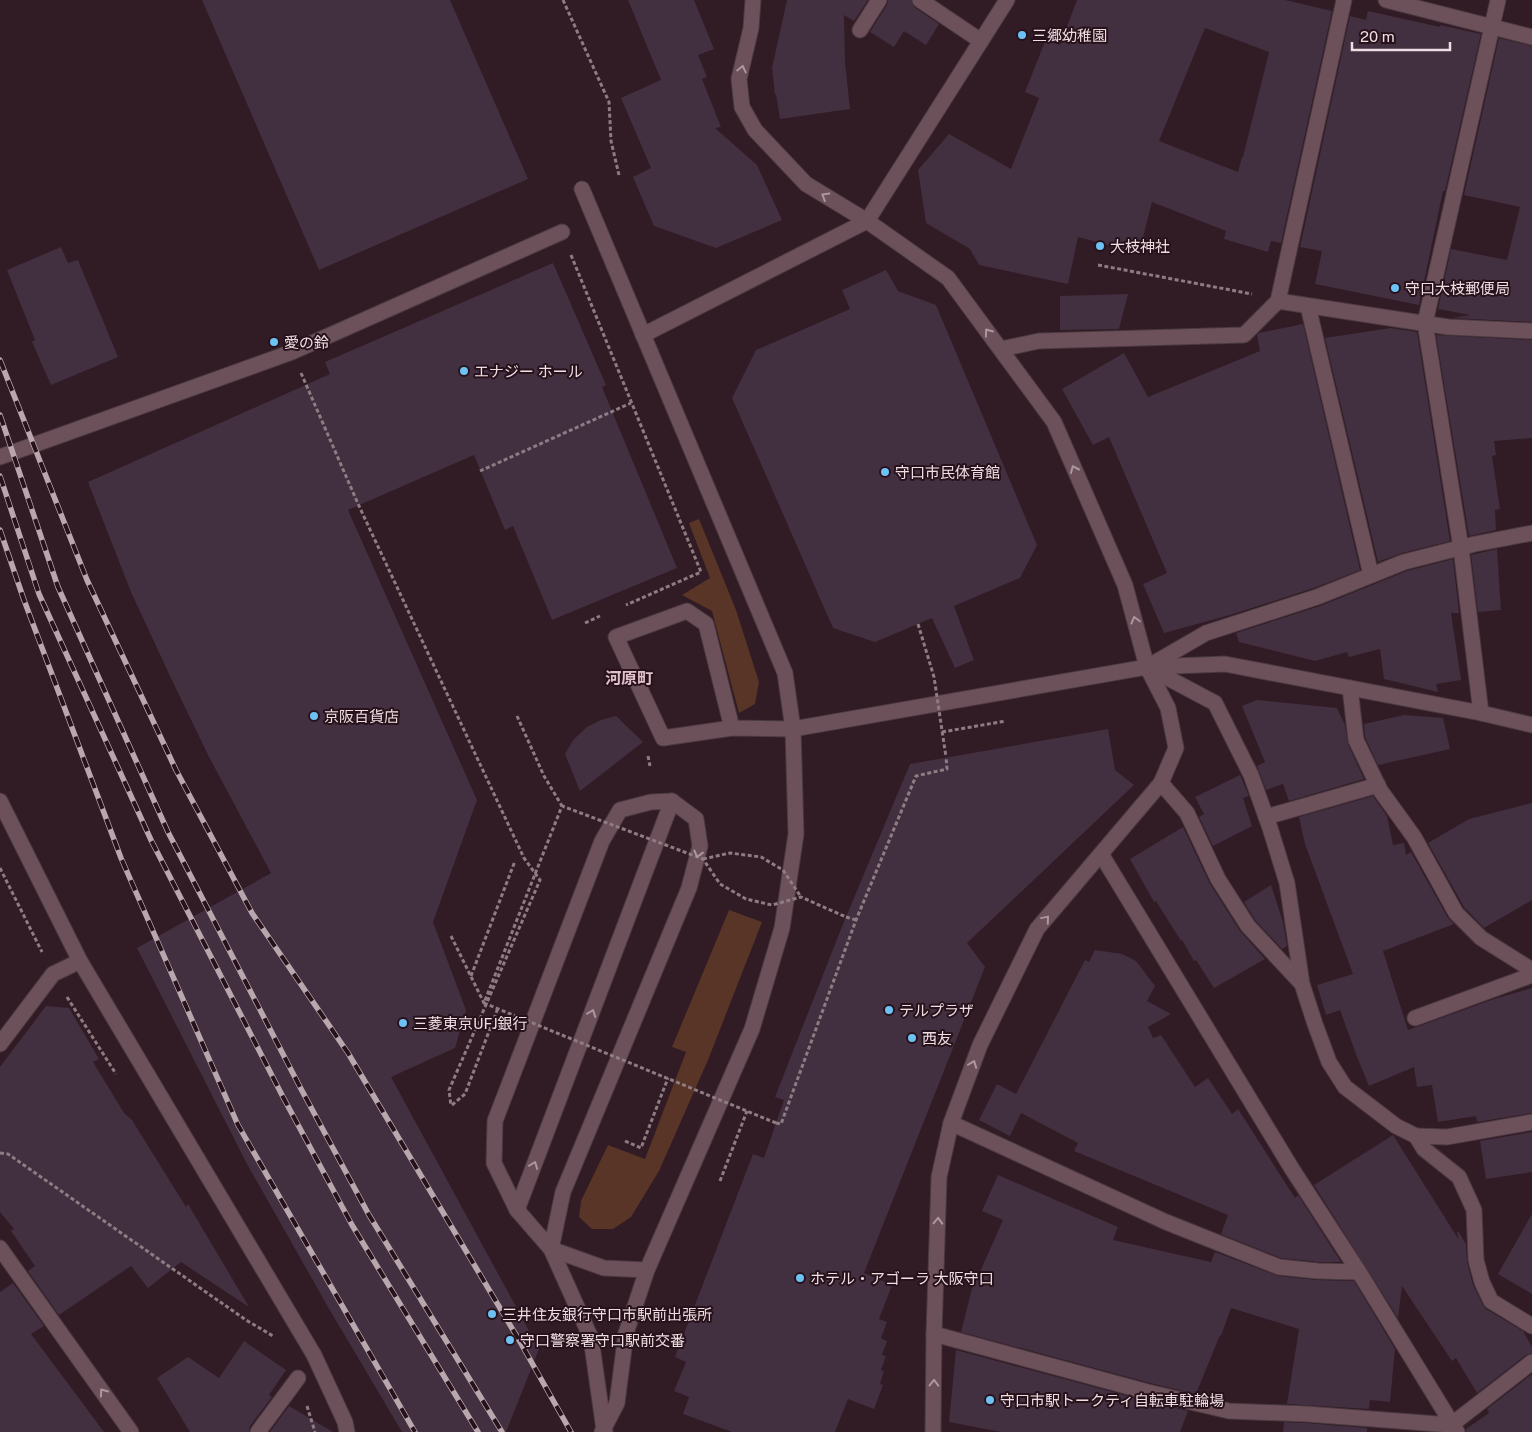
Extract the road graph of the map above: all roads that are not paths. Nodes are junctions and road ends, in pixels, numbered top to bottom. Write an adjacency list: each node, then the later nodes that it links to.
1 (753, 0): 13 (street, one-way to 1)
2 (879, 0): 9 (street)
3 (920, 0): 11 (street)
4 (1008, 0): 11 (street)
5 (1344, 0): 15 (street)
6 (1386, 0): 8 (street)
7 (1498, 0): 8 (street)
8 (1492, 28): 10 (street); 17 (street)
9 (860, 30)
10 (1532, 37)
11 (981, 41): 13 (street)
12 (582, 189): 19 (street)
13 (867, 221): 19 (street); 20 (street, one-way to 13)
14 (562, 232): 21 (street)
15 (1278, 301): 16 (street); 20 (street)
16 (1308, 306): 17 (street); 24 (street)
17 (1426, 323): 18 (street); 23 (street)
18 (1532, 331)
19 (643, 334): 30 (street)
20 (1001, 349): 25 (street, one-way to 20)
21 (0, 457)
22 (1532, 533): 23 (street)
23 (1461, 548): 24 (street); 27 (street)
24 (1370, 576): 25 (street)
25 (1147, 667): 26 (street); 30 (street); 31 (street); 35 (street)
26 (1350, 688): 27 (street); 32 (street)
27 (1481, 713): 28 (street)
28 (1532, 725)
29 (732, 728): 29 (street); 30 (street)
30 (793, 729): 49 (street)
31 (1161, 783): 36 (street); 40 (street)
32 (1378, 785): 35 (street); 38 (street)
33 (672, 801): 46 (street, one-way to 33); 46 (street); 48 (street, one-way to 48)
34 (0, 802): 37 (street)
35 (1266, 817): 40 (street)
36 (1101, 854): 43 (street, one-way to 36); 50 (street)
37 (80, 961): 42 (street); 59 (street)
38 (1532, 970)
39 (1532, 975): 41 (street)
40 (1302, 984): 45 (street)
41 (1415, 1018)
42 (0, 1044)
43 (951, 1122): 50 (street); 52 (street, one-way to 43)
44 (1532, 1122): 45 (street)
45 (1416, 1136): 51 (street)
46 (517, 1210): 48 (street)
47 (0, 1248): 57 (street, one-way to 47)
48 (551, 1249): 49 (street); 56 (street)
49 (647, 1270): 56 (street)
50 (1359, 1272): 55 (street)
51 (1532, 1326)
52 (934, 1334): 55 (street); 60 (street, one-way to 52)
53 (1532, 1362): 55 (street)
54 (298, 1378): 58 (street)
55 (1454, 1428)
56 (604, 1431)
57 (132, 1432)
58 (258, 1432)
59 (347, 1432)
60 (933, 1432)

